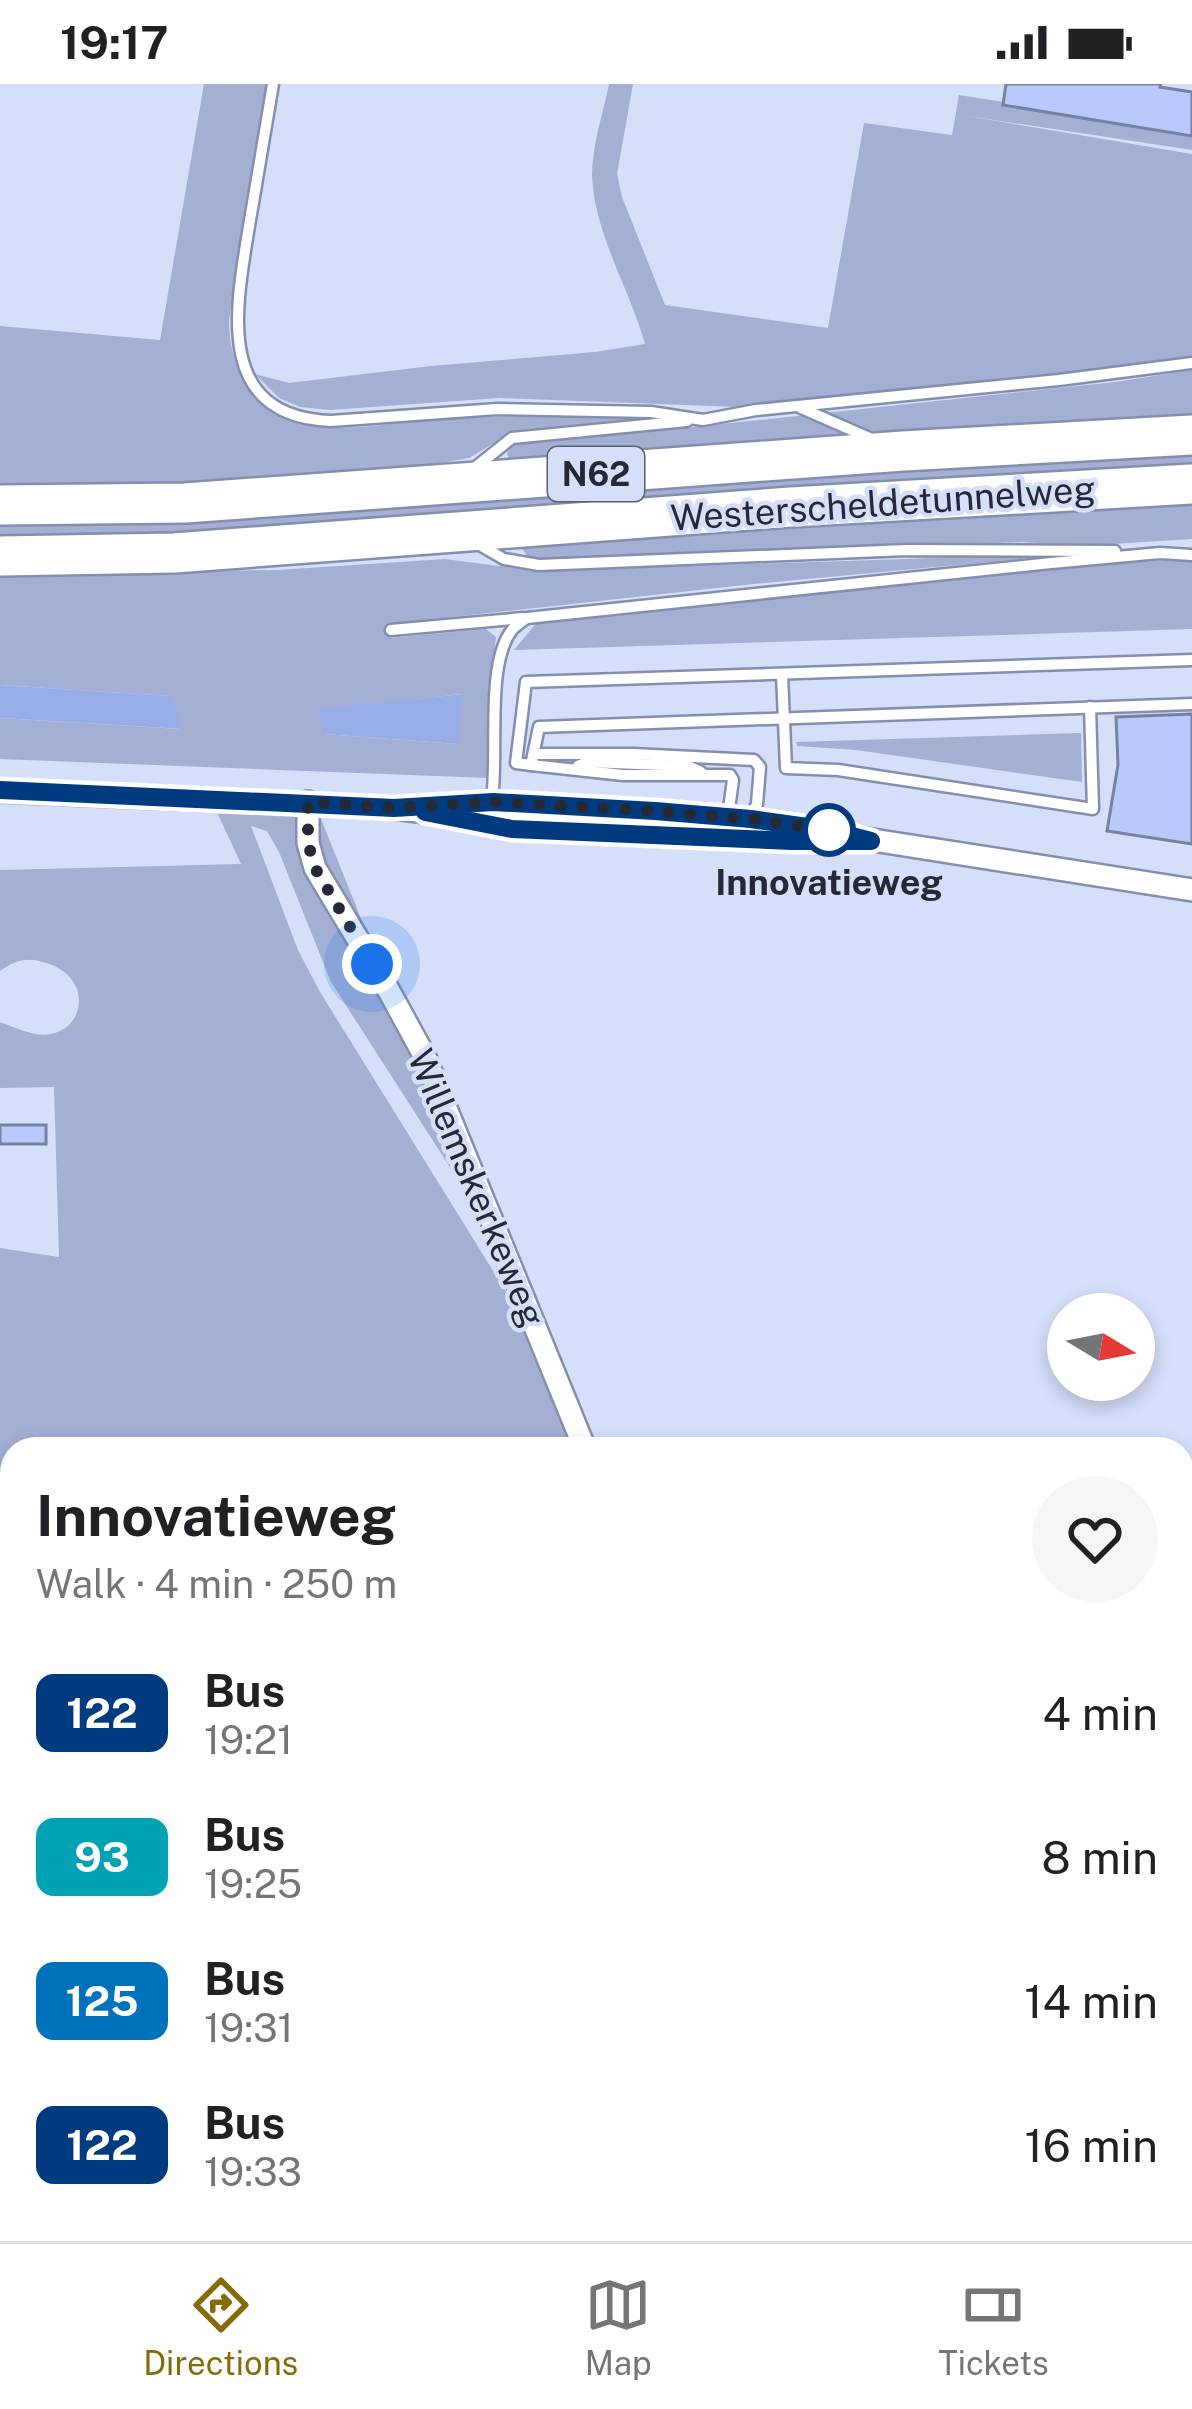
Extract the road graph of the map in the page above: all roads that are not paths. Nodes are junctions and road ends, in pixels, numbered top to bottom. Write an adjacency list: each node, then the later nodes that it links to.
1 (272, 84): 4 (lane)
2 (1192, 363): 3 (lane)
3 (798, 406): 4 (lane); 6 (lane)
4 (703, 419): 8 (lane)
5 (1192, 435): 6 (highway, Westerscheldetunnelweg / N62)
6 (903, 451): 8 (highway, Westerscheldetunnelweg / N62)
7 (1192, 484): 10 (highway, Westerscheldetunnelweg / N62)
8 (455, 485): 9 (highway, Westerscheldetunnelweg / N62)
9 (0, 505)
10 (460, 533): 12 (lane); 13 (highway, Westerscheldetunnelweg / N62)
11 (1192, 550): 12 (lane)
12 (1160, 553): 14 (lane)
13 (0, 556)
14 (527, 618): 15 (lane); 30 (lane)
15 (391, 630)
16 (1192, 660): 17 (lane)
17 (782, 674): 20 (lane); 23 (lane)
18 (1192, 704): 19 (lane)
19 (1090, 707): 20 (lane); 20 (lane)
20 (784, 718): 23 (lane)
21 (572, 754): 22 (lane); 23 (lane); 24 (lane)
22 (703, 758): 25 (lane); 33 (lane)
23 (532, 759): 26 (lane)
24 (589, 762): 25 (lane); 26 (lane)
25 (688, 766): 27 (lane)
26 (569, 768): 27 (lane)
27 (704, 774): 33 (lane)
28 (0, 790): 29 (street)
29 (308, 802): 31 (street); 35 (street, Willemskerkeweg)
30 (493, 802): 31 (street); 32 (lane); 33 (street)
31 (394, 808): 32 (street)
32 (478, 821): 33 (street)
33 (737, 827): 34 (street)
34 (1192, 890)
35 (580, 1437)

